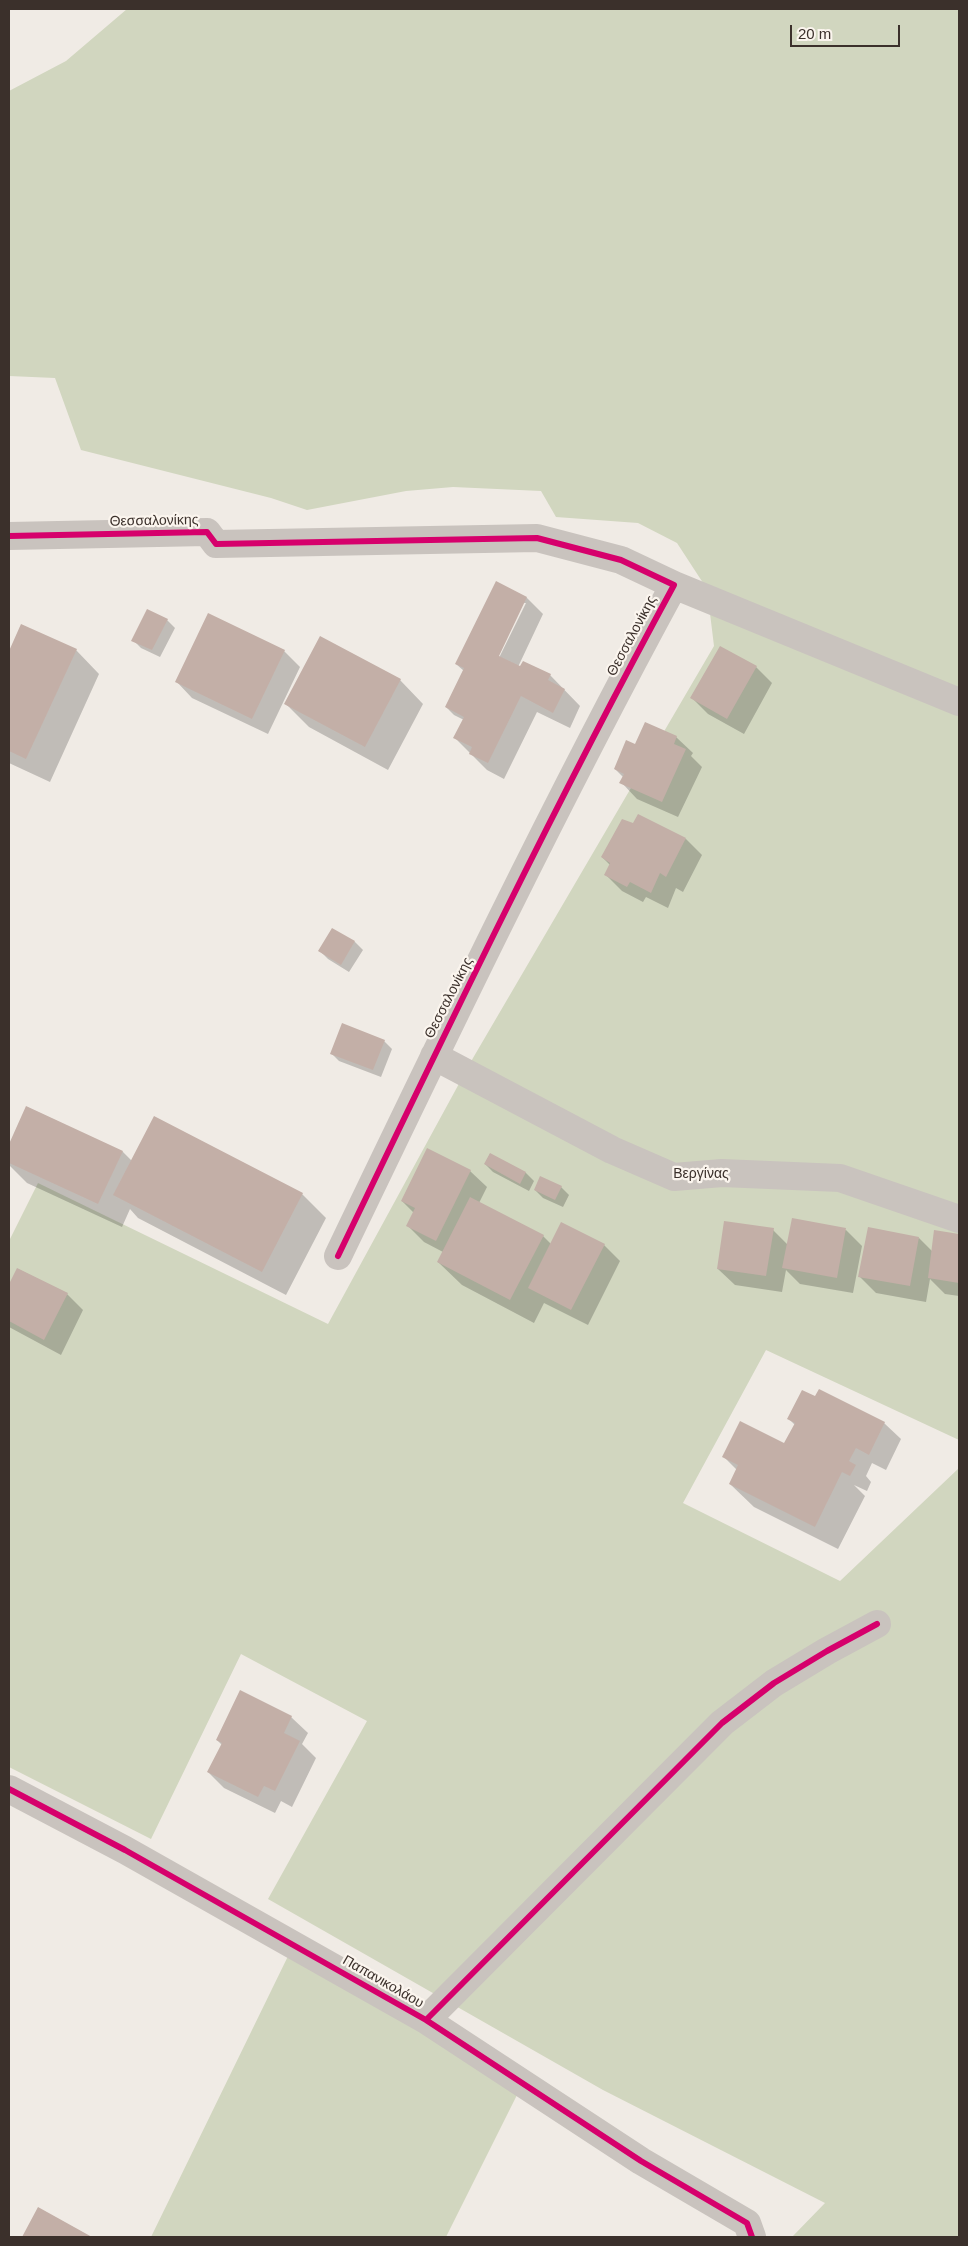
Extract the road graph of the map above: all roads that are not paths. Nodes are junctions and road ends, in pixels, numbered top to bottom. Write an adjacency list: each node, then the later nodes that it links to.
1 (9, 536): 2 (street, Θεσσαλονίκης)
2 (674, 584): 3 (street); 4 (street, Θεσσαλονίκης)
3 (959, 702)
4 (434, 1056): 5 (street, Βεργίνας); 6 (street, Θεσσαλονίκης)
5 (959, 1219)
6 (338, 1256)
7 (878, 1624): 9 (street)
8 (9, 1789): 9 (street, Παπανικολάου)
9 (426, 2020): 10 (street, Παπανικολάου)
10 (752, 2237)

